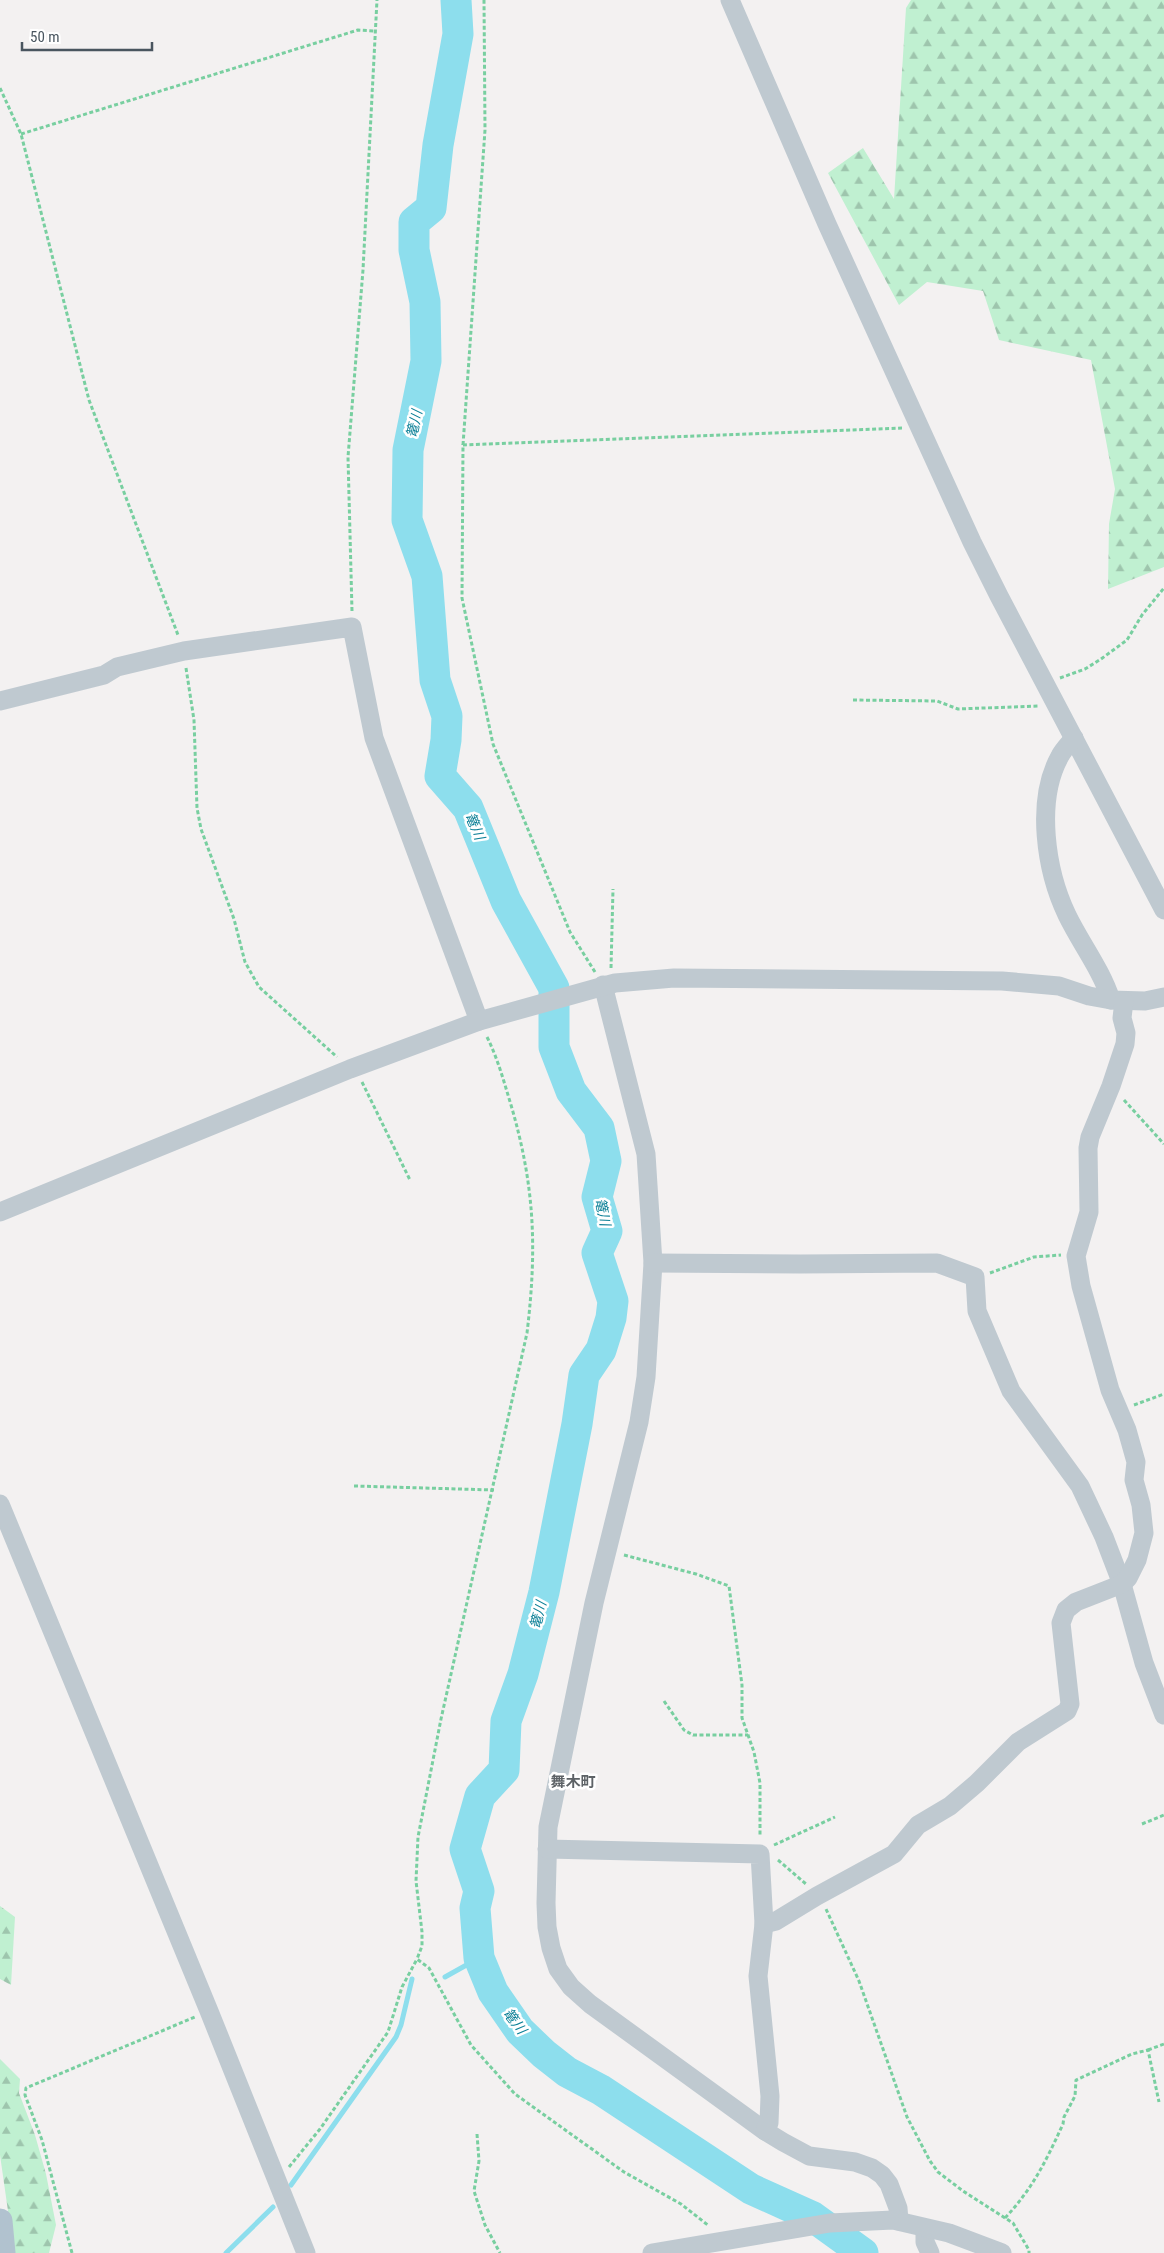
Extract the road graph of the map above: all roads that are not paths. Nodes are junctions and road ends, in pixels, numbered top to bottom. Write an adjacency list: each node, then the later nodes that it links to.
1 (730, 0): 3 (street)
2 (0, 701): 8 (street)
3 (1074, 738): 4 (street); 7 (street)
4 (1164, 910)
5 (609, 984): 7 (street); 8 (street); 10 (street)
6 (1164, 997): 7 (street)
7 (1118, 1000): 12 (street)
8 (483, 1020): 9 (street)
9 (0, 1212)
10 (653, 1262): 12 (street); 14 (street)
11 (1, 1511): 21 (street)
12 (1122, 1584): 13 (street); 15 (street)
13 (1164, 1715)
14 (547, 1849): 15 (street); 16 (street)
15 (764, 1924): 16 (street)
16 (765, 2131): 17 (street)
17 (896, 2220): 19 (street); 22 (street)
18 (0, 2221): 20 (main road)
19 (925, 2228): 23 (street); 24 (street)
20 (3, 2253)
21 (306, 2253)
22 (652, 2253)
23 (930, 2253)
24 (1002, 2253)

